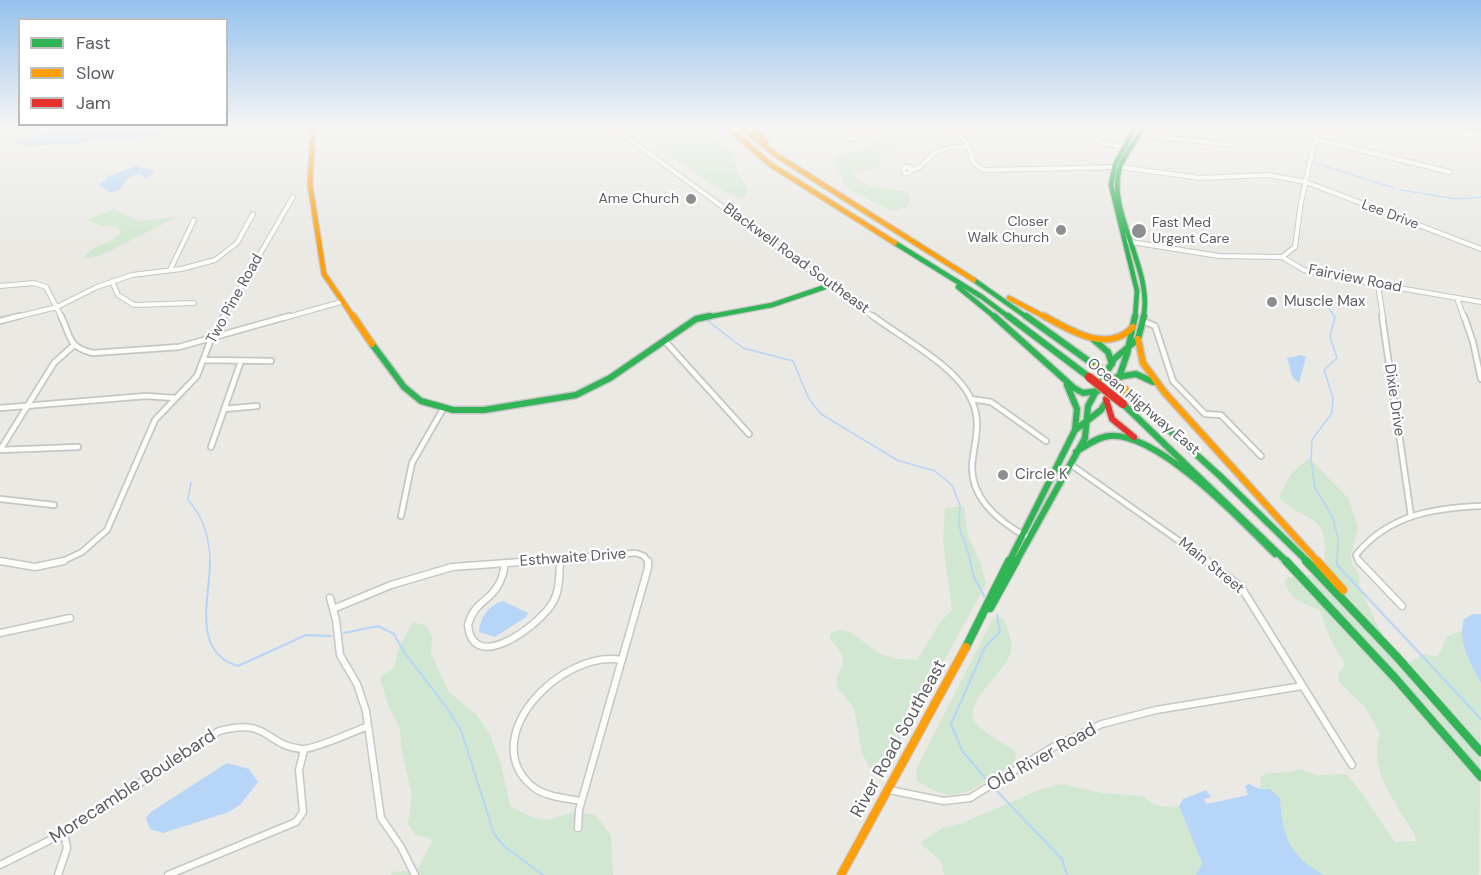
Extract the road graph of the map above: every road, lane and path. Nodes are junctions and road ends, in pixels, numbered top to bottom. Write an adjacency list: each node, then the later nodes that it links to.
1 (1117, 167): 18 (main road)
2 (311, 168): 32 (main road)
3 (669, 168): 28 (street, Blackwell Road Southeast)
4 (776, 168): 20 (main road, Ocean Highway East)
5 (797, 168): 24 (main road, Ocean Highway East)
6 (920, 168): 12 (street)
7 (982, 168): 8 (street, Lee Drive)
8 (1090, 168)
9 (1123, 168): 14 (street, Lee Drive)
10 (1309, 168): 14 (street)
11 (1437, 168): 13 (street)
12 (912, 170)
13 (1450, 171)
14 (1306, 182): 19 (street, Lee Drive); 21 (street)
15 (293, 197): 40 (street, Two Pine Road)
16 (253, 214): 22 (street)
17 (194, 220): 25 (street)
18 (1128, 241): 21 (street, Fairview Road); 26 (main road); 37 (main road)
19 (1481, 249)
20 (916, 256): 49 (main road); 82 (main road, Ocean Highway East, bridge)
21 (1282, 257): 29 (street, Fairview Road)
22 (215, 260): 23 (street); 25 (street)
23 (221, 267)
24 (956, 268): 39 (main road); 87 (main road, Ocean Highway East, bridge)
25 (170, 270): 27 (street)
26 (1135, 280): 37 (main road); 38 (main road, River Road Southeast)
27 (112, 281): 34 (street); 35 (street)
28 (831, 285): 42 (main road); 55 (street, Blackwell Road Southeast)
29 (1378, 285): 31 (street, Fairview Road); 77 (street, Dixie Drive)
30 (0, 286): 35 (street)
31 (1457, 298): 33 (street, Fairview Road); 51 (street)
32 (341, 302): 40 (street); 61 (main road)
33 (1481, 302)
34 (194, 303)
35 (57, 307): 36 (street); 43 (street)
36 (0, 321)
37 (1143, 321): 41 (main road); 71 (street)
38 (1133, 327): 39 (main road); 44 (main road, River Road Southeast)
39 (1089, 337): 48 (main road)
40 (211, 339): 43 (street); 45 (street, Two Pine Road)
41 (1138, 339): 44 (main road, River Road Southeast); 53 (main road)
42 (664, 340): 61 (main road); 64 (street)
43 (73, 346): 57 (street)
44 (1128, 348): 48 (main road, River Road Southeast); 50 (main road, River Road Southeast)
45 (203, 360): 46 (street); 54 (street, Two Pine Road)
46 (241, 361): 47 (street); 60 (street)
47 (271, 361)
48 (1112, 364): 52 (main road, River Road Southeast)
49 (1060, 377): 52 (main road); 63 (main road)
50 (1117, 377): 53 (main road); 56 (main road, River Road Southeast)
51 (1481, 379)
52 (1098, 391): 62 (main road, River Road Southeast)
53 (1166, 393): 87 (main road)
54 (175, 398): 57 (street); 80 (street, Two Pine Road)
55 (971, 399): 65 (street); 78 (street, Blackwell Road Southeast)
56 (1106, 399): 62 (main road, River Road Southeast); 66 (main road)
57 (29, 405): 59 (street); 69 (street)
58 (257, 406): 60 (street)
59 (0, 408)
60 (224, 409): 68 (street)
61 (443, 409): 76 (street)
62 (1088, 421): 63 (main road, River Road Southeast); 70 (main road, River Road Southeast)
63 (1076, 430): 78 (main road, River Road Southeast)
64 (749, 434)
65 (1046, 441)
66 (1142, 443): 70 (main road); 82 (main road)
67 (78, 447): 69 (street)
68 (211, 447)
69 (0, 450)
70 (1076, 453): 72 (main road, River Road Southeast)
71 (1261, 456)
72 (1070, 464): 78 (main road, River Road Southeast); 90 (street, Main Street)
73 (0, 499): 74 (street)
74 (54, 505)
75 (1481, 506): 77 (street)
76 (401, 516)
77 (1411, 516): 84 (street)
78 (1025, 536): 96 (main road, River Road Southeast)
79 (560, 559): 81 (street, Esthwaite Drive); 81 (street); 89 (street, Esthwaite Drive)
80 (0, 561)
81 (505, 563): 85 (street, Esthwaite Drive)
82 (1319, 593): 95 (main road, Ocean Highway East)
83 (330, 598): 85 (street)
84 (1402, 606)
85 (333, 609): 91 (street)
86 (70, 618): 88 (street)
87 (1370, 624): 93 (main road, Ocean Highway East)
88 (0, 633)
89 (622, 660): 97 (street, Esthwaite Drive); 97 (street)
90 (1302, 686): 94 (street, Main Street); 96 (street, Old River Road)
91 (368, 726): 92 (street); 103 (street)
92 (304, 750): 99 (street, Morecamble Boulebard); 102 (street)
93 (1481, 752)
94 (1352, 765)
95 (1481, 777)
96 (889, 790): 104 (main road, River Road Southeast)
97 (581, 801): 98 (street, Esthwaite Drive)
98 (578, 828)
99 (64, 833): 100 (street, Morecamble Boulebard); 101 (street)
100 (0, 864)
101 (58, 875)
102 (168, 875)
103 (415, 875)
104 (841, 875)

